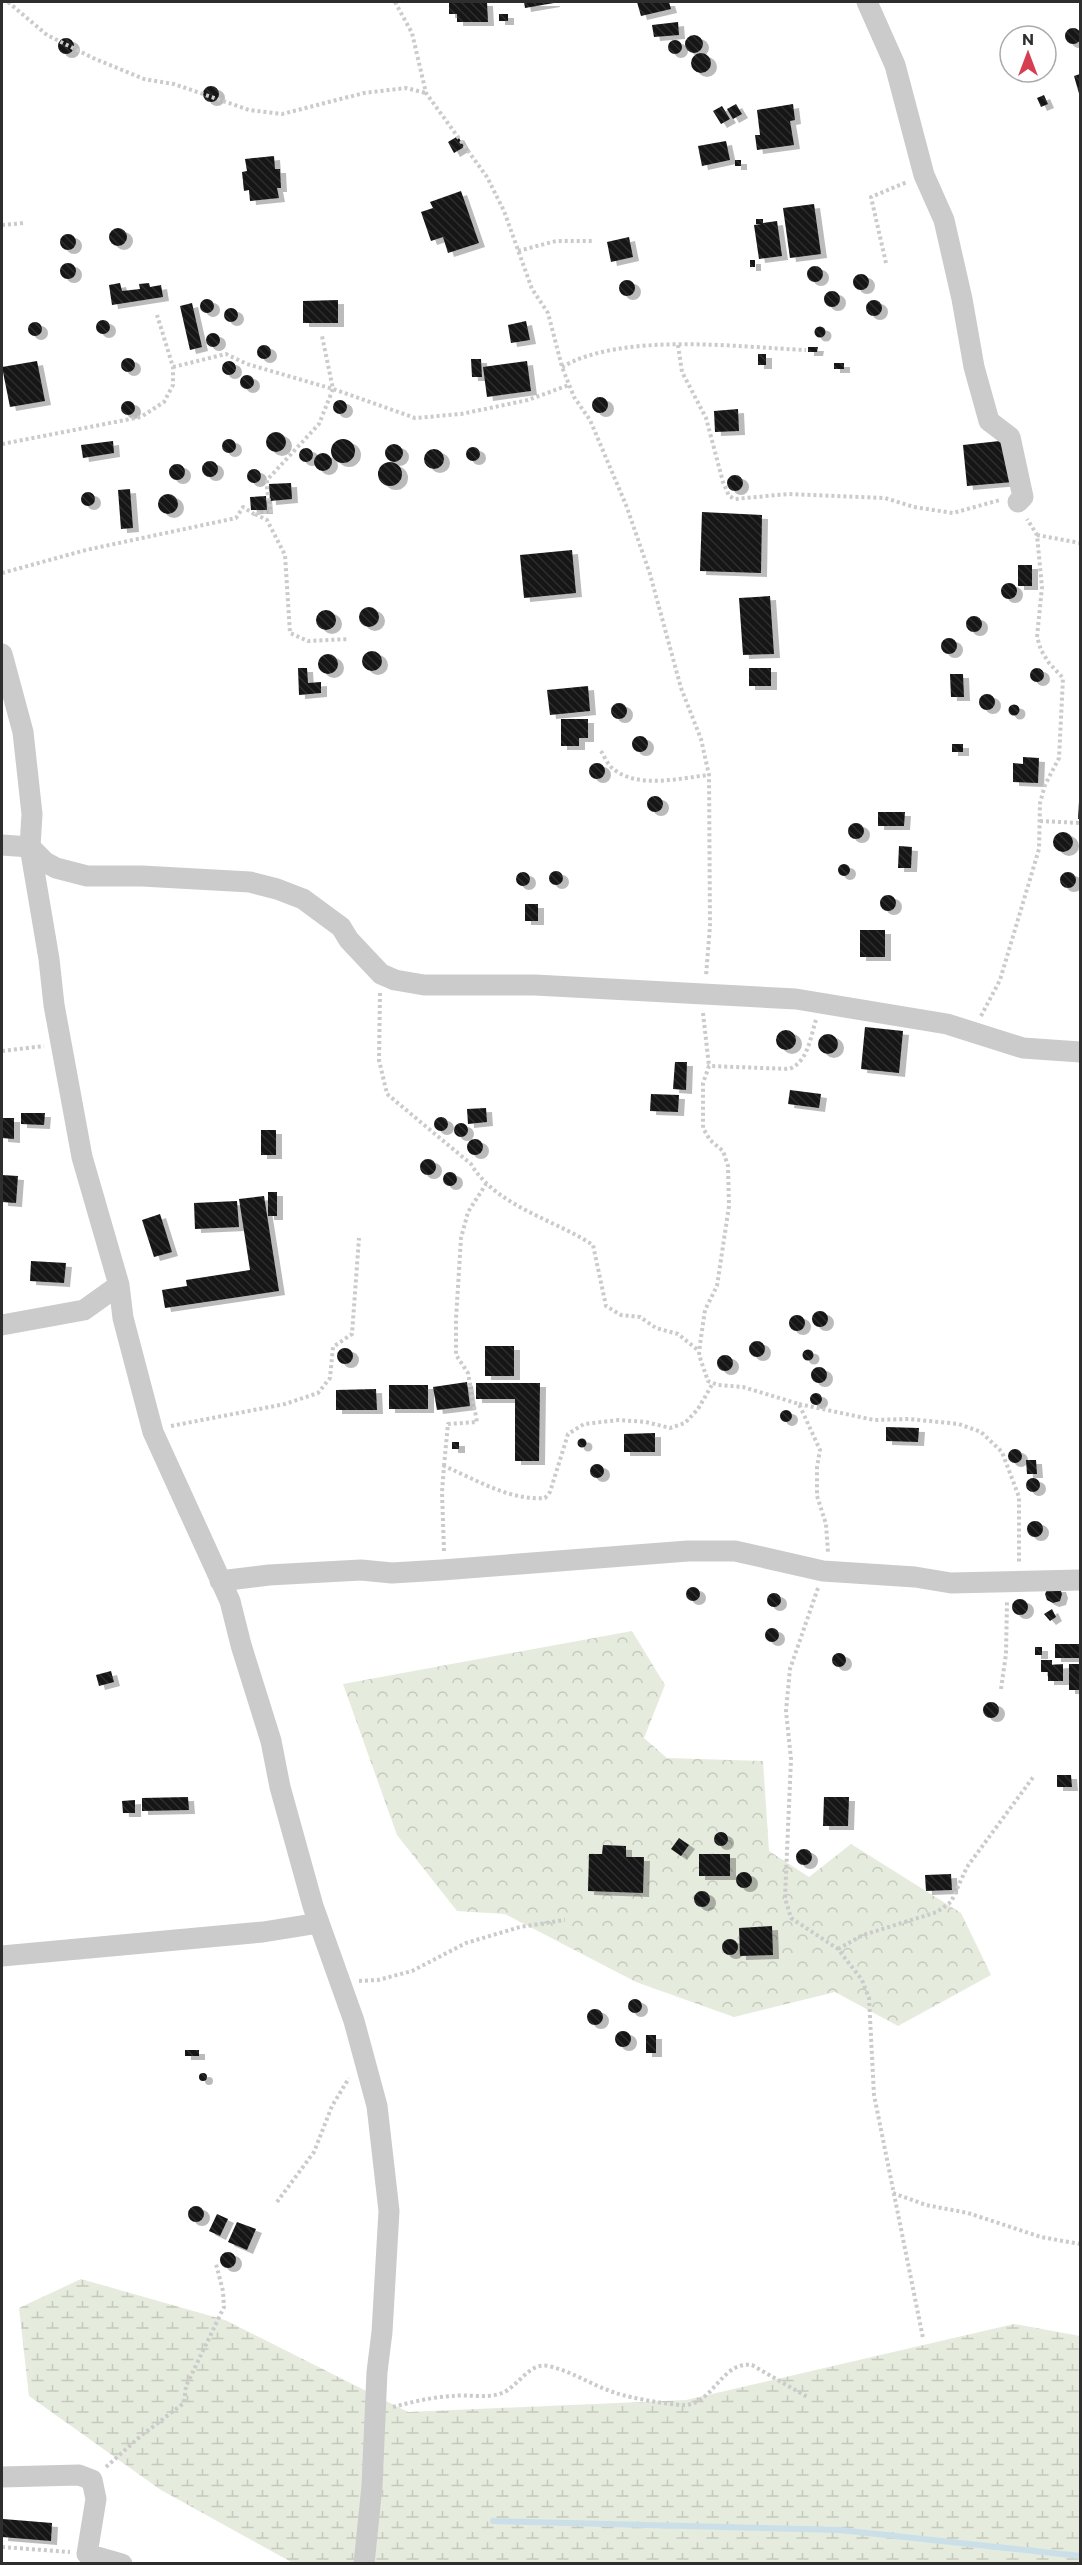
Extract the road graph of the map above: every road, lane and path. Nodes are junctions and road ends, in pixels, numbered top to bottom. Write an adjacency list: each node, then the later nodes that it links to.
1 (8, 2): 4 (path)
2 (395, 2): 4 (path)
3 (867, 2): 5 (street)
4 (426, 93): 9 (path)
5 (924, 175): 10 (path); 20 (street)
6 (24, 223): 7 (path)
7 (2, 225)
8 (594, 241): 9 (path)
9 (518, 252): 16 (path)
10 (886, 263)
11 (157, 315): 15 (path)
12 (322, 336): 18 (path)
13 (678, 345): 14 (path); 16 (path); 20 (path)
14 (806, 350)
15 (173, 367): 18 (path); 19 (path)
16 (562, 367): 17 (path)
17 (569, 385): 18 (path); 28 (path)
18 (333, 389): 21 (path)
19 (2, 444)
20 (1018, 501): 22 (path)
21 (254, 514): 24 (path); 25 (path)
22 (1037, 535): 23 (path); 29 (path)
23 (1080, 543)
24 (2, 573)
25 (349, 639)
26 (2, 654): 32 (street)
27 (601, 751): 28 (path)
28 (709, 775): 34 (path)
29 (1040, 821): 30 (path); 36 (path)
30 (1080, 823)
31 (2, 845): 32 (street)
32 (30, 847): 33 (street); 37 (street)
33 (381, 974): 34 (street); 41 (path)
34 (705, 993): 35 (street); 40 (path)
35 (821, 1002): 36 (street); 40 (path)
36 (973, 1031): 39 (street)
37 (63, 1044): 38 (path); 43 (street)
38 (2, 1051)
39 (1080, 1052)
40 (709, 1066): 45 (path)
41 (486, 1184): 45 (path); 49 (path)
42 (359, 1238): 48 (path)
43 (119, 1285): 44 (street); 48 (street)
44 (2, 1325)
45 (699, 1352): 46 (path)
46 (713, 1383): 47 (path); 49 (path)
47 (799, 1404): 51 (path); 54 (path)
48 (153, 1431): 53 (street)
49 (444, 1466): 50 (path)
50 (442, 1570): 51 (street); 53 (street)
51 (823, 1571): 54 (street); 59 (path)
52 (1080, 1580): 54 (street)
53 (220, 1581): 58 (street)
54 (1013, 1582): 55 (path)
55 (1001, 1689)
56 (1034, 1776): 59 (path)
57 (565, 1920): 61 (path)
58 (319, 1923): 60 (street); 61 (street)
59 (838, 1949): 63 (path)
60 (2, 1956)
61 (340, 1981): 62 (street)
62 (365, 2065): 64 (path); 69 (street)
63 (892, 2192): 65 (path); 67 (path)
64 (277, 2202)
65 (1080, 2244)
66 (216, 2264): 71 (path)
67 (923, 2338)
68 (810, 2398): 69 (path)
69 (376, 2405): 75 (street)
70 (2, 2477): 71 (street)
71 (92, 2480): 73 (street)
72 (2, 2547): 73 (path)
73 (87, 2554): 74 (street)
74 (122, 2564)
75 (364, 2564)

